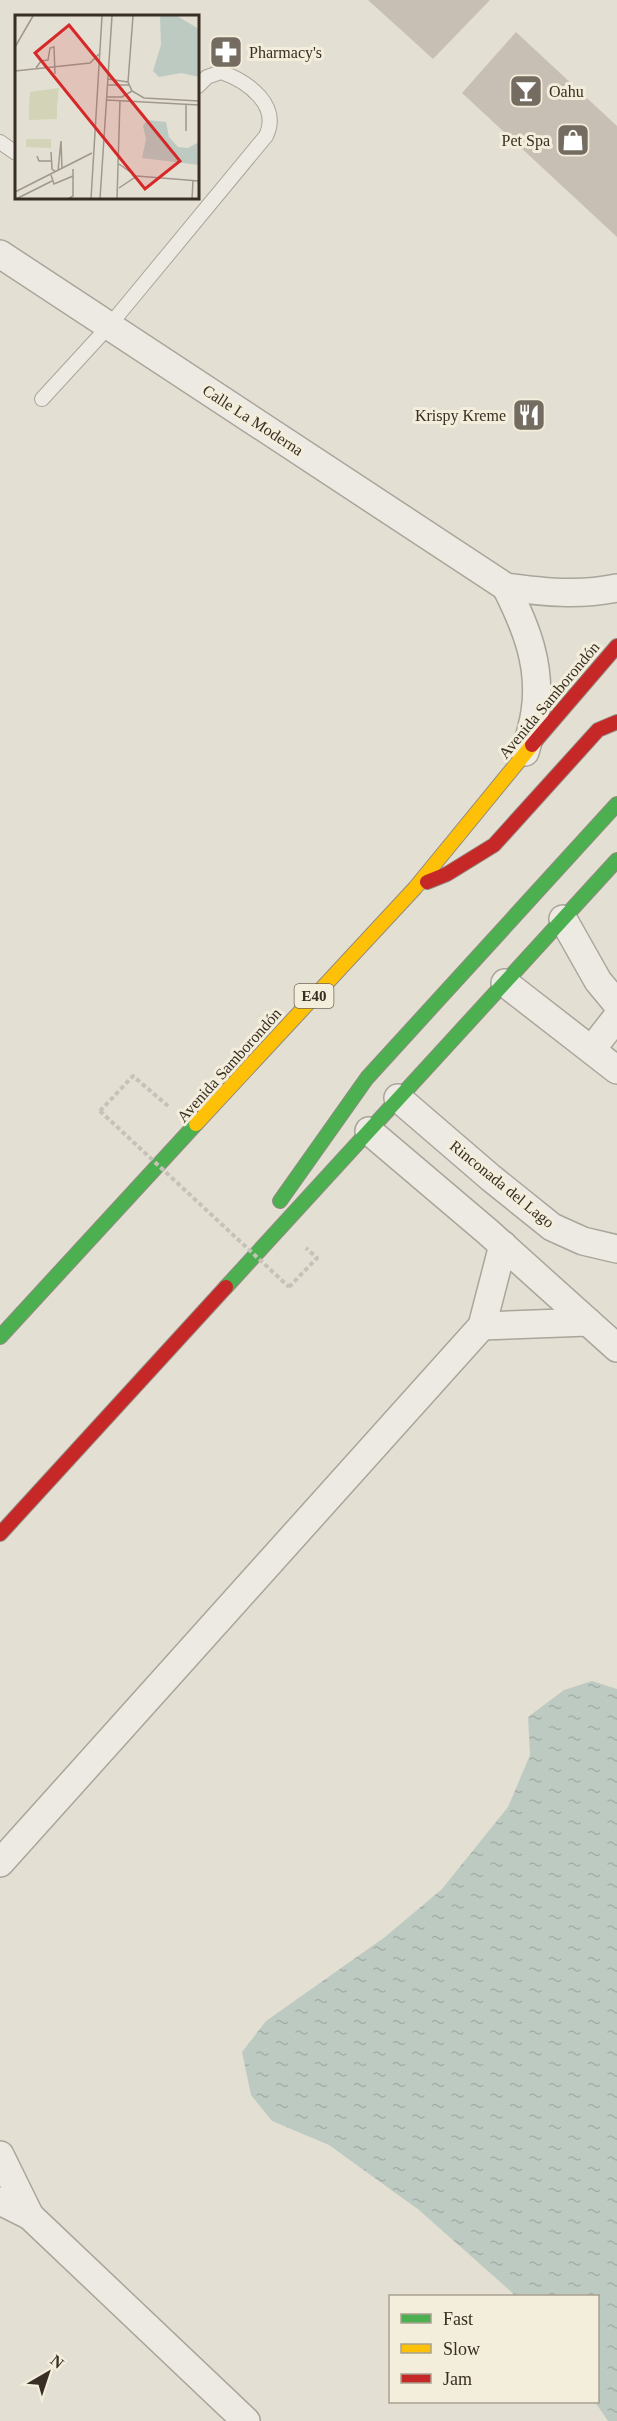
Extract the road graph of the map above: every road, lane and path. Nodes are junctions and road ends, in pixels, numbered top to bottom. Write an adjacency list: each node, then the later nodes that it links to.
1 (200, 84): 5 (lane)
2 (0, 142): 3 (lane)
3 (15, 152)
4 (3, 262): 5 (street, Calle La Moderna)
5 (109, 326): 6 (lane); 7 (street, Calle La Moderna)
6 (42, 399)
7 (506, 587): 8 (street, Calle La Moderna); 11 (street)
8 (617, 588)
9 (617, 646): 11 (highway, Avenida Samborondón / E40)
10 (617, 722): 14 (highway)
11 (525, 753): 14 (highway, Avenida Samborondón / E40)
12 (617, 804): 24 (highway)
13 (617, 861): 15 (highway)
14 (414, 888): 22 (highway, Avenida Samborondón / E40)
15 (564, 919): 16 (highway); 17 (street)
16 (505, 983): 19 (street); 21 (highway)
17 (617, 1004)
18 (617, 1017): 19 (street)
19 (592, 1049): 20 (street)
20 (617, 1070)
21 (398, 1098): 23 (highway); 27 (street, Rinconada del Lago)
22 (193, 1129): 28 (path, bridge); 32 (highway, Avenida Samborondón / E40)
23 (369, 1131): 26 (street); 29 (highway)
24 (271, 1213)
25 (258, 1233): 29 (highway)
26 (503, 1245): 30 (street); 31 (street)
27 (617, 1249)
28 (317, 1258)
29 (196, 1320): 34 (highway)
30 (588, 1322): 31 (street); 33 (street)
31 (482, 1326): 35 (street)
32 (0, 1337)
33 (617, 1348)
34 (0, 1534)
35 (0, 1863)
36 (0, 2155): 38 (street)
37 (0, 2201): 38 (street)
38 (30, 2216): 39 (street)
39 (246, 2421)

